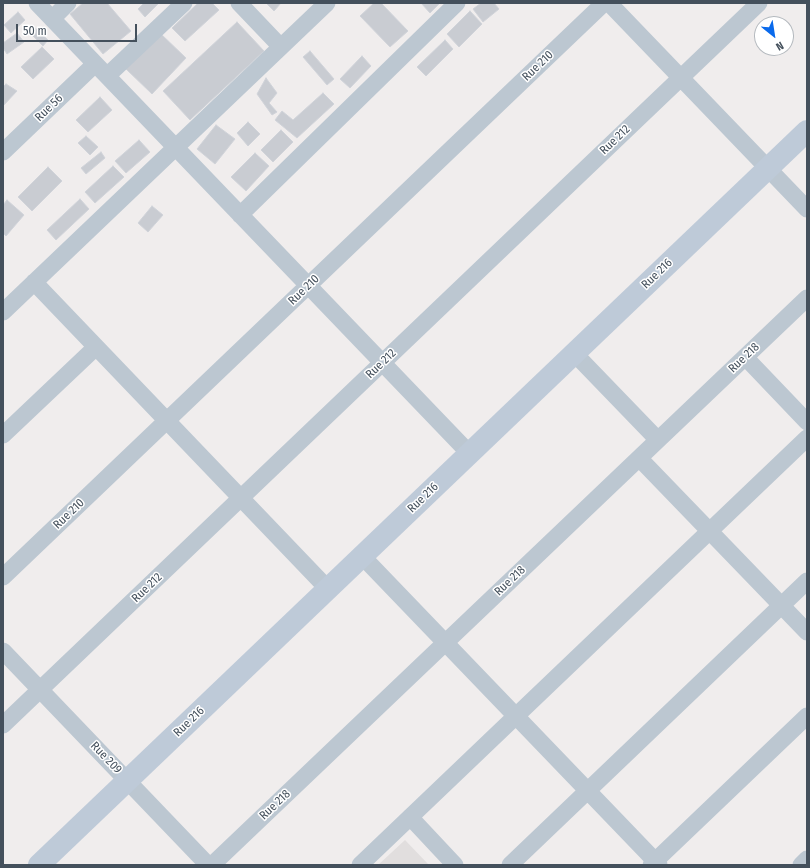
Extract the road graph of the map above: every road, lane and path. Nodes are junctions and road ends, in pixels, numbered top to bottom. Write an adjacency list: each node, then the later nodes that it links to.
1 (37, 3): 10 (street)
2 (68, 3): 10 (street)
3 (184, 3): 13 (street)
4 (239, 3): 11 (street)
5 (327, 3): 11 (street)
6 (457, 3): 20 (street)
7 (604, 3): 22 (street, Rue 210)
8 (609, 3): 14 (street)
9 (759, 3): 14 (street, Rue 212)
10 (52, 19): 12 (street)
11 (281, 47): 16 (street)
12 (95, 64): 13 (street); 17 (street, Rue 56)
13 (107, 76): 16 (street)
14 (680, 78): 18 (street); 28 (street, Rue 212)
15 (807, 131): 18 (street, Rue 216)
16 (175, 147): 20 (street); 21 (street)
17 (3, 152)
18 (768, 168): 19 (street); 26 (street, Rue 216)
19 (807, 209)
20 (240, 215): 22 (street)
21 (34, 282): 24 (street); 25 (street)
22 (308, 286): 28 (street); 29 (street, Rue 210)
23 (807, 298): 27 (street, Rue 218)
24 (3, 312)
25 (96, 346): 29 (street); 31 (street)
26 (574, 353): 33 (street); 34 (street, Rue 216)
27 (745, 357): 30 (street); 33 (street, Rue 218)
28 (382, 363): 34 (street); 36 (street, Rue 212)
29 (167, 421): 36 (street); 39 (street, Rue 210)
30 (807, 422)
31 (3, 435)
32 (807, 438): 37 (street)
33 (658, 440): 35 (street, Rue 218)
34 (470, 454): 38 (street, Rue 216)
35 (639, 458): 37 (street); 44 (street, Rue 218)
36 (241, 498): 41 (street); 46 (street, Rue 212)
37 (710, 531): 42 (street); 47 (street)
38 (362, 556): 41 (street, Rue 216); 44 (street)
39 (3, 577)
40 (807, 581): 42 (street)
41 (328, 589): 50 (street, Rue 216)
42 (781, 606): 43 (street); 51 (street)
43 (807, 632)
44 (445, 643): 47 (street); 57 (street, Rue 218)
45 (3, 651): 46 (street, Rue 209)
46 (40, 690): 49 (street, Rue 212); 50 (street, Rue 209)
47 (516, 716): 51 (street); 52 (street)
48 (807, 716): 54 (street)
49 (3, 724)
50 (127, 780): 55 (street, Rue 216); 56 (street, Rue 209)
51 (588, 791): 54 (street); 60 (street)
52 (410, 817): 58 (street); 59 (street)
53 (807, 859): 61 (street)
54 (655, 864)
55 (39, 865)
56 (208, 865)
57 (212, 865)
58 (360, 865)
59 (456, 865)
60 (510, 865)
61 (801, 865)

